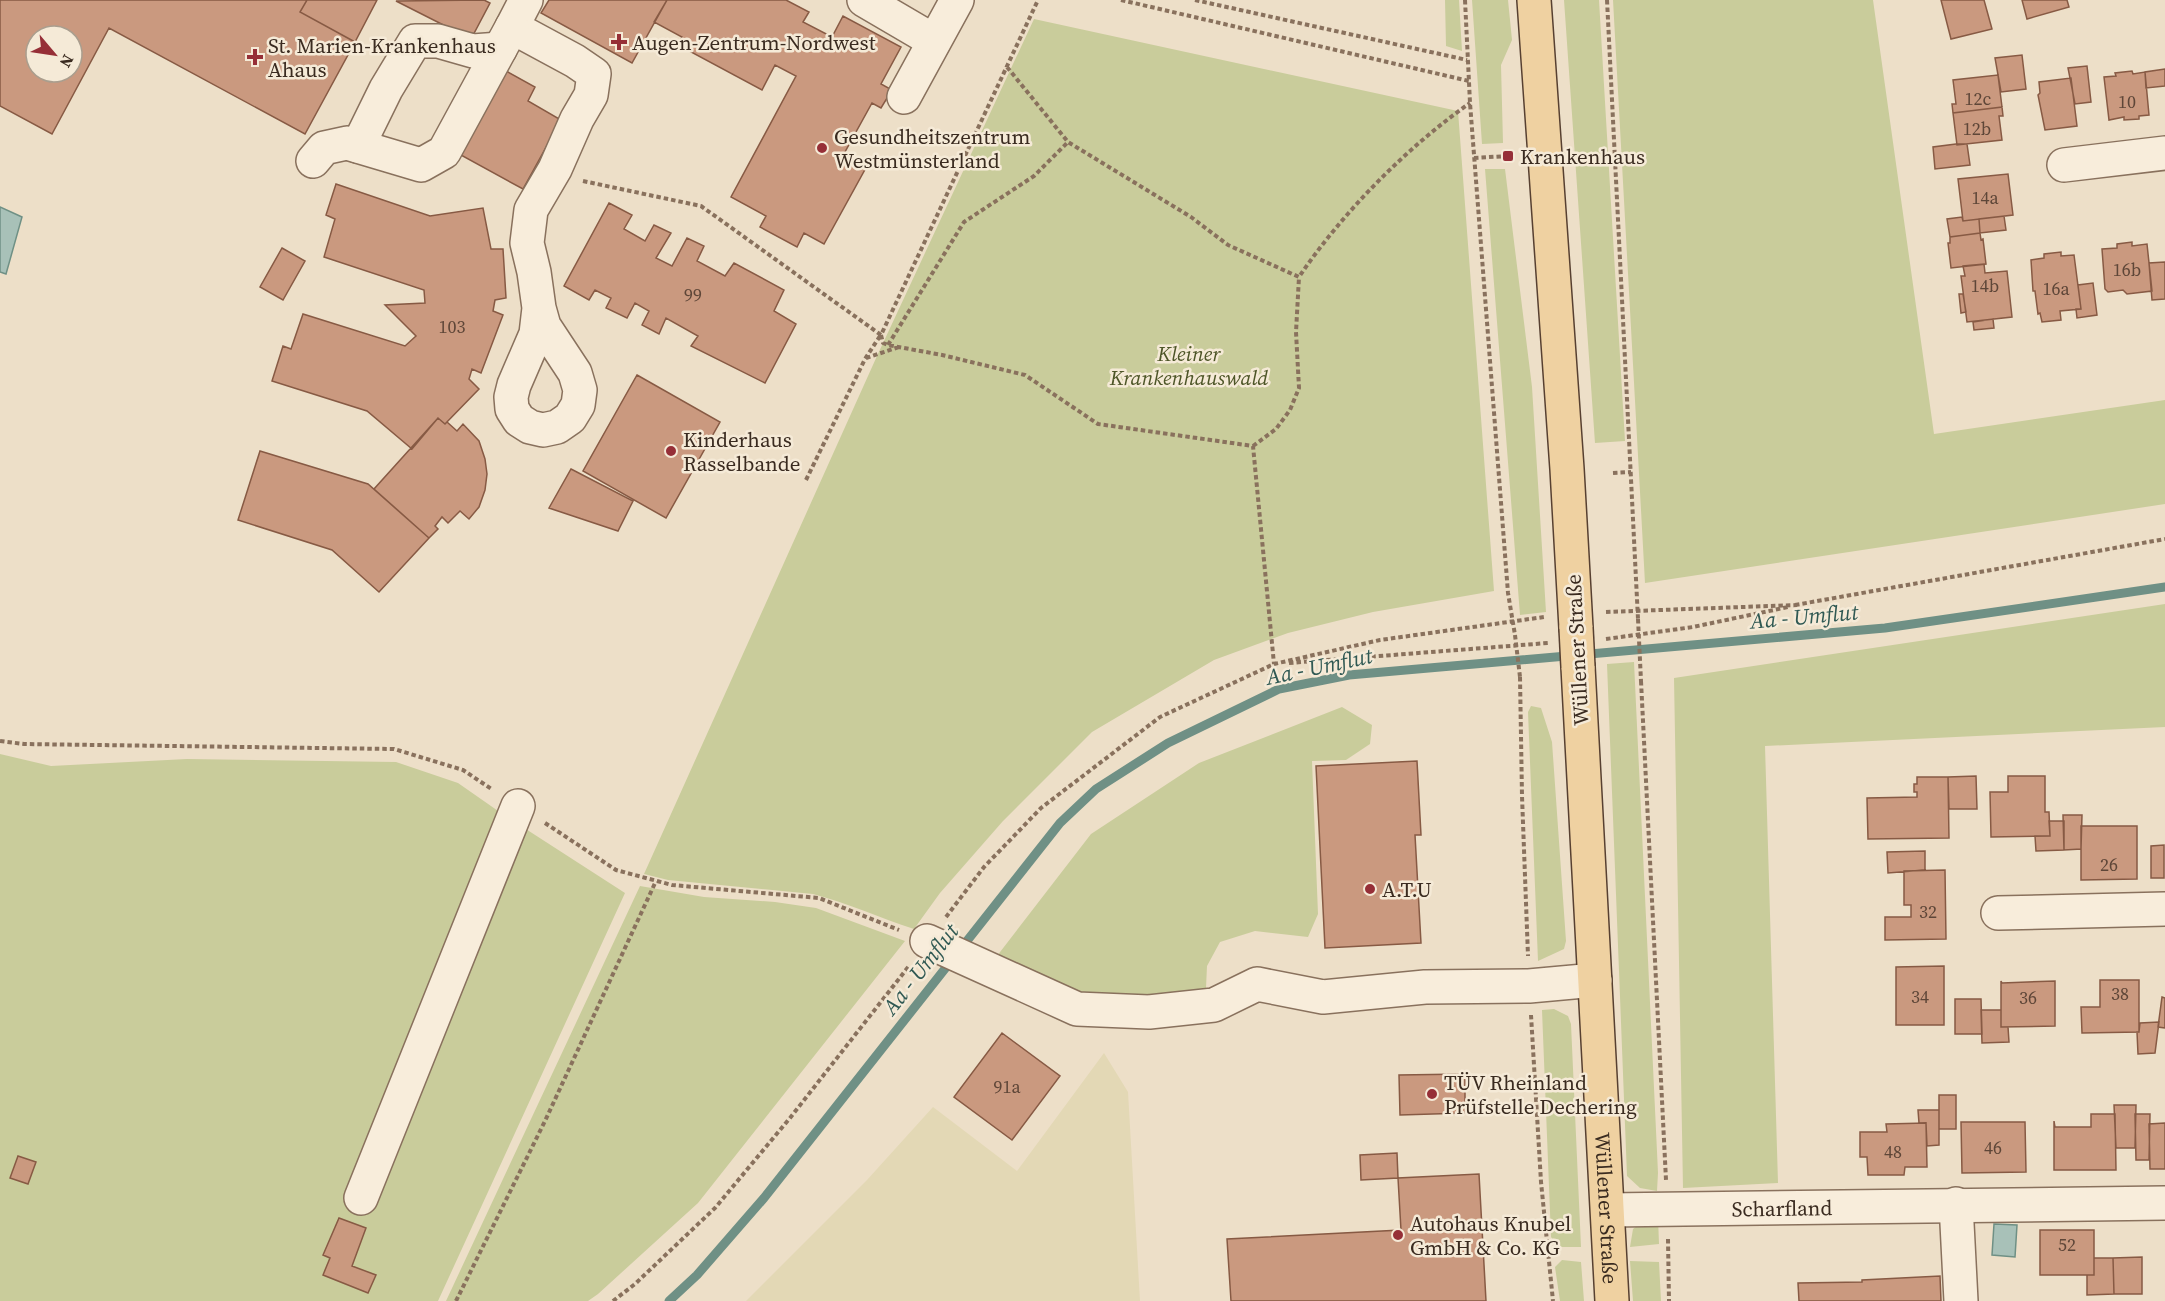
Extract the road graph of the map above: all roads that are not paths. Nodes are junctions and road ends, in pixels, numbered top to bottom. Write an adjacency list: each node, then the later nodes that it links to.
1 (864, 0): 5 (street)
2 (957, 0): 5 (street)
3 (1534, 0): 16 (main road, Wüllener Straße, bridge)
4 (513, 25): 7 (street); 7 (street); 11 (street)
5 (934, 41): 6 (street)
6 (904, 97)
7 (358, 146): 9 (street)
8 (2165, 153): 10 (street)
9 (313, 161)
10 (2064, 165)
11 (539, 308)
12 (518, 806): 17 (street)
13 (2165, 909): 14 (street)
14 (1998, 913)
15 (932, 943): 16 (street)
16 (1595, 980): 20 (main road, Wüllener Straße)
17 (361, 1198)
18 (2165, 1203): 19 (street, Scharfland)
19 (1956, 1204): 20 (street, Scharfland); 22 (street)
20 (1608, 1210): 21 (main road, Wüllener Straße)
21 (1612, 1301)
22 (1961, 1301)

